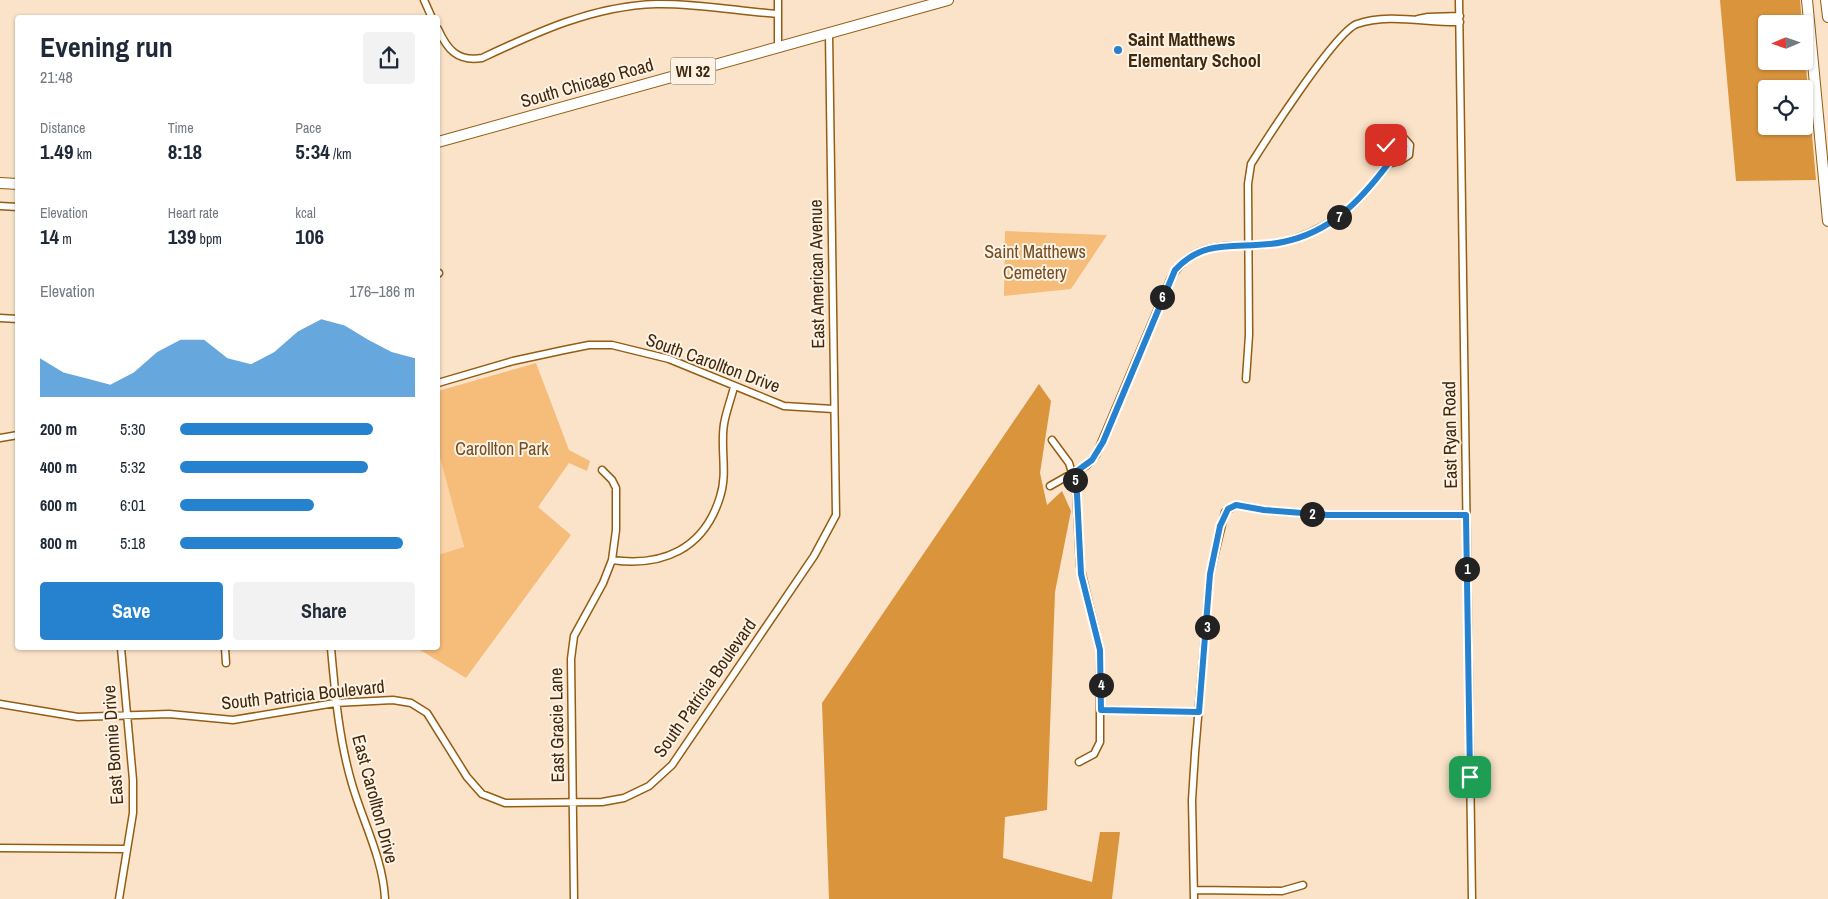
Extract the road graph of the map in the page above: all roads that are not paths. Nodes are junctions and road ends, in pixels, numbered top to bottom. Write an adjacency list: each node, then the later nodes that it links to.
1 (424, 0): 9 (street)
2 (778, 0): 8 (street)
3 (948, 0): 7 (main road, South Chicago Road / WI 32)
4 (1459, 0): 11 (street, East Ryan Road)
5 (1808, 0): 21 (main road)
6 (1826, 0): 10 (main road)
7 (922, 4): 13 (main road, South Chicago Road / WI 32)
8 (778, 14): 12 (street); 14 (street)
9 (431, 15)
10 (1828, 17)
11 (1460, 19): 22 (street); 36 (street, East Ryan Road)
12 (440, 33)
13 (829, 34): 14 (main road, South Chicago Road / WI 32); 28 (street, East American Avenue)
14 (778, 47): 15 (main road, South Chicago Road / WI 32)
15 (440, 141)
16 (1388, 164): 16 (street); 22 (street)
17 (0, 183): 18 (main road)
18 (15, 184)
19 (0, 206): 20 (street)
20 (15, 207)
21 (1828, 221)
22 (1248, 245): 25 (street); 33 (street)
23 (0, 318): 24 (street)
24 (15, 319)
25 (1246, 378)
26 (440, 382): 27 (street, South Carollton Drive)
27 (734, 387): 28 (street, South Carollton Drive); 37 (street)
28 (833, 409): 35 (street, East American Avenue)
29 (15, 436): 30 (street)
30 (0, 438)
31 (1052, 440): 33 (street)
32 (602, 470): 37 (street, East Gracie Lane)
33 (1073, 474): 34 (street); 44 (street)
34 (1050, 486)
35 (836, 515): 48 (street, South Patricia Boulevard)
36 (1466, 515): 45 (street); 57 (street, East Ryan Road)
37 (612, 560): 48 (street, East Gracie Lane)
38 (121, 650): 46 (street, East Bonnie Drive)
39 (225, 650): 41 (street)
40 (331, 650): 42 (street, East Carollton Drive)
41 (226, 663)
42 (335, 703): 46 (street, South Patricia Boulevard); 48 (street, South Patricia Boulevard); 54 (street, East Carollton Drive)
43 (0, 704): 46 (street, South Patricia Boulevard)
44 (1101, 710): 45 (street); 47 (street)
45 (1199, 712): 52 (street)
46 (128, 716): 50 (street, East Bonnie Drive)
47 (1079, 762)
48 (573, 803): 55 (street, East Gracie Lane)
49 (0, 848): 50 (street)
50 (127, 849): 53 (street, East Bonnie Drive)
51 (1303, 884): 52 (street)
52 (1194, 890): 56 (street)
53 (119, 899)
54 (385, 899)
55 (574, 899)
56 (1194, 899)
57 (1472, 899)

